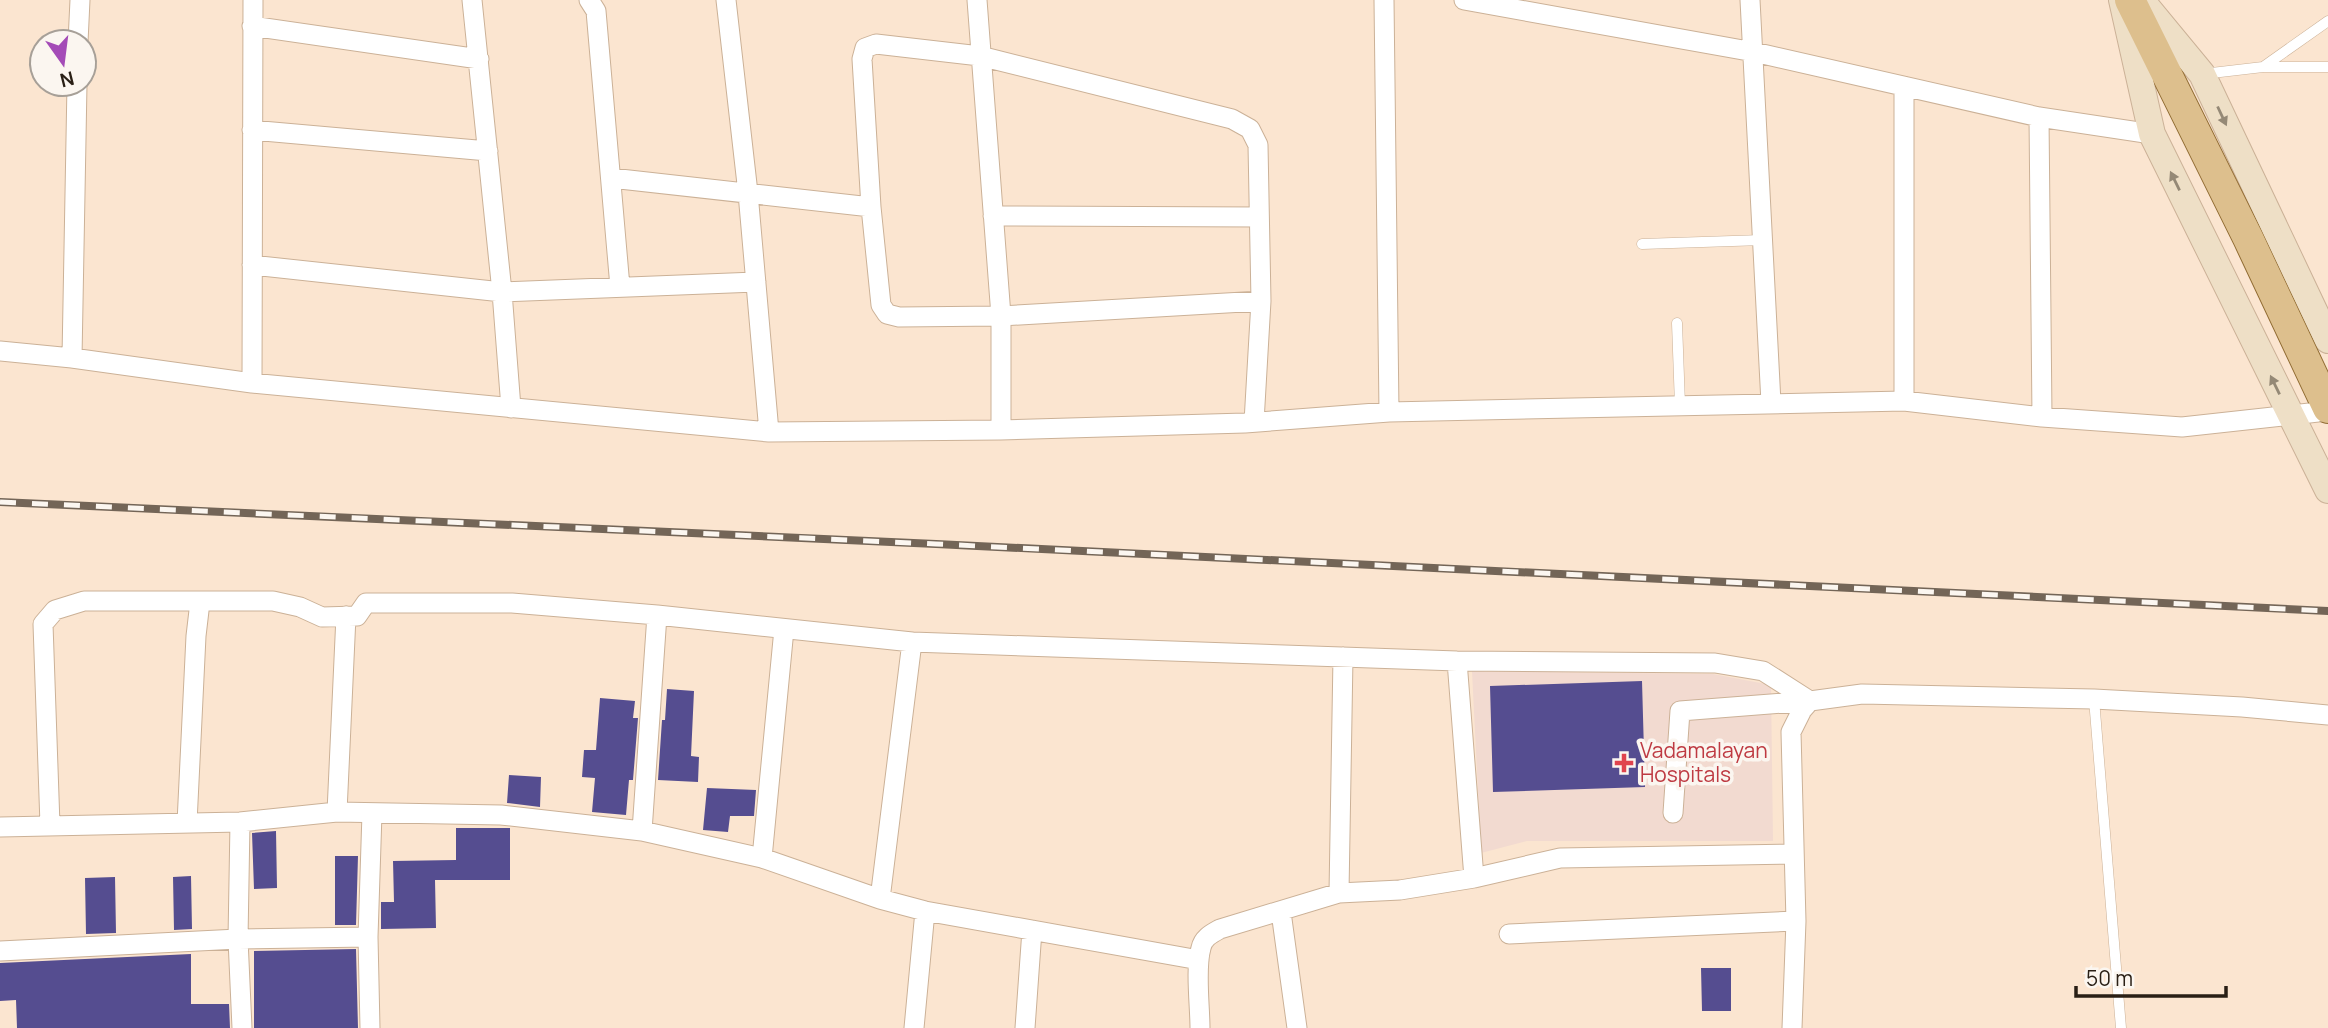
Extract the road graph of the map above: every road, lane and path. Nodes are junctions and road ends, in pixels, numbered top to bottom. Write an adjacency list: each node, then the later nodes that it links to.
1 (79, 0): 15 (street)
2 (253, 0): 14 (street)
3 (472, 0): 18 (street)
4 (589, 0): 28 (street)
5 (726, 0): 29 (street)
6 (976, 0): 17 (street)
7 (1384, 0): 51 (street)
8 (1464, 0): 16 (street)
9 (1750, 0): 16 (street)
10 (2122, 0): 26 (street)
11 (2130, 0): 50 (main road)
12 (2141, 0): 21 (street)
13 (2328, 21): 19 (lane)
14 (252, 26): 18 (street); 25 (street)
15 (78, 28)
16 (1754, 52): 22 (street); 33 (street)
17 (979, 56): 30 (street); 31 (street); 32 (street)
18 (479, 59): 27 (street)
19 (2263, 67): 20 (lane); 21 (lane)
20 (2328, 67)
21 (2202, 74): 42 (street, one-way to 42)
22 (1904, 86): 24 (street); 46 (street)
23 (77, 98): 44 (street)
24 (2039, 117): 26 (street); 53 (street)
25 (252, 130): 27 (street); 35 (street)
26 (2152, 134): 52 (street, one-way to 26)
27 (488, 152): 38 (street)
28 (611, 178): 29 (street); 37 (street)
29 (748, 193): 30 (street); 36 (street)
30 (871, 207): 40 (street)
31 (993, 216): 32 (street); 40 (street)
32 (1259, 218): 39 (street)
33 (1763, 240): 34 (lane); 47 (street)
34 (1642, 244)
35 (253, 265): 38 (street); 45 (street)
36 (756, 282): 37 (street); 56 (street)
37 (620, 287): 38 (street)
38 (502, 292): 49 (street)
39 (1261, 301): 40 (street); 54 (street)
40 (1001, 316): 55 (street)
41 (1677, 323): 48 (lane)
42 (2328, 340)
43 (0, 351): 44 (street)
44 (72, 358): 45 (street)
45 (252, 383): 49 (street)
46 (1904, 401): 47 (street); 53 (street)
47 (1770, 403): 48 (street)
48 (1681, 405): 51 (street)
49 (511, 408): 56 (street)
50 (2328, 410): 52 (street)
51 (1389, 412): 54 (street)
52 (2290, 415): 53 (street); 57 (street)
53 (2042, 417)
54 (1254, 422): 55 (street)
55 (1001, 430): 56 (street)
56 (769, 432)
57 (2328, 490)
58 (200, 602): 60 (street); 72 (street); 73 (street)
59 (657, 615): 60 (street); 61 (street); 75 (street)
60 (346, 616): 68 (street)
61 (784, 629): 62 (street); 77 (street)
62 (912, 642): 63 (street); 80 (street)
63 (1343, 657): 64 (street); 79 (street)
64 (1457, 661): 66 (street); 78 (street)
65 (2094, 699): 66 (street); 67 (street); 97 (lane)
66 (1810, 701): 70 (street); 76 (street)
67 (2328, 715)
68 (337, 812): 69 (street); 71 (street)
69 (372, 813): 75 (street); 86 (street)
70 (1672, 813)
71 (240, 822): 72 (street); 87 (street)
72 (187, 823): 73 (street)
73 (50, 825): 74 (street)
74 (0, 827)
75 (642, 831): 77 (street)
76 (1794, 854): 78 (street); 83 (street)
77 (762, 858): 80 (street)
78 (1474, 878): 79 (street)
79 (1339, 893): 82 (street)
80 (880, 899): 81 (street)
81 (925, 911): 84 (street); 92 (street)
82 (1281, 912): 89 (street); 95 (street)
83 (1796, 921): 85 (street); 96 (street)
84 (1032, 930): 89 (street); 93 (street)
85 (1509, 934)
86 (368, 937): 87 (street); 91 (street)
87 (238, 939): 88 (street); 90 (street)
88 (0, 951)
89 (1199, 960): 94 (street)
90 (242, 1028)
91 (370, 1028)
92 (914, 1028)
93 (1025, 1028)
94 (1200, 1028)
95 (1297, 1028)
96 (1792, 1028)
97 (2121, 1028)

